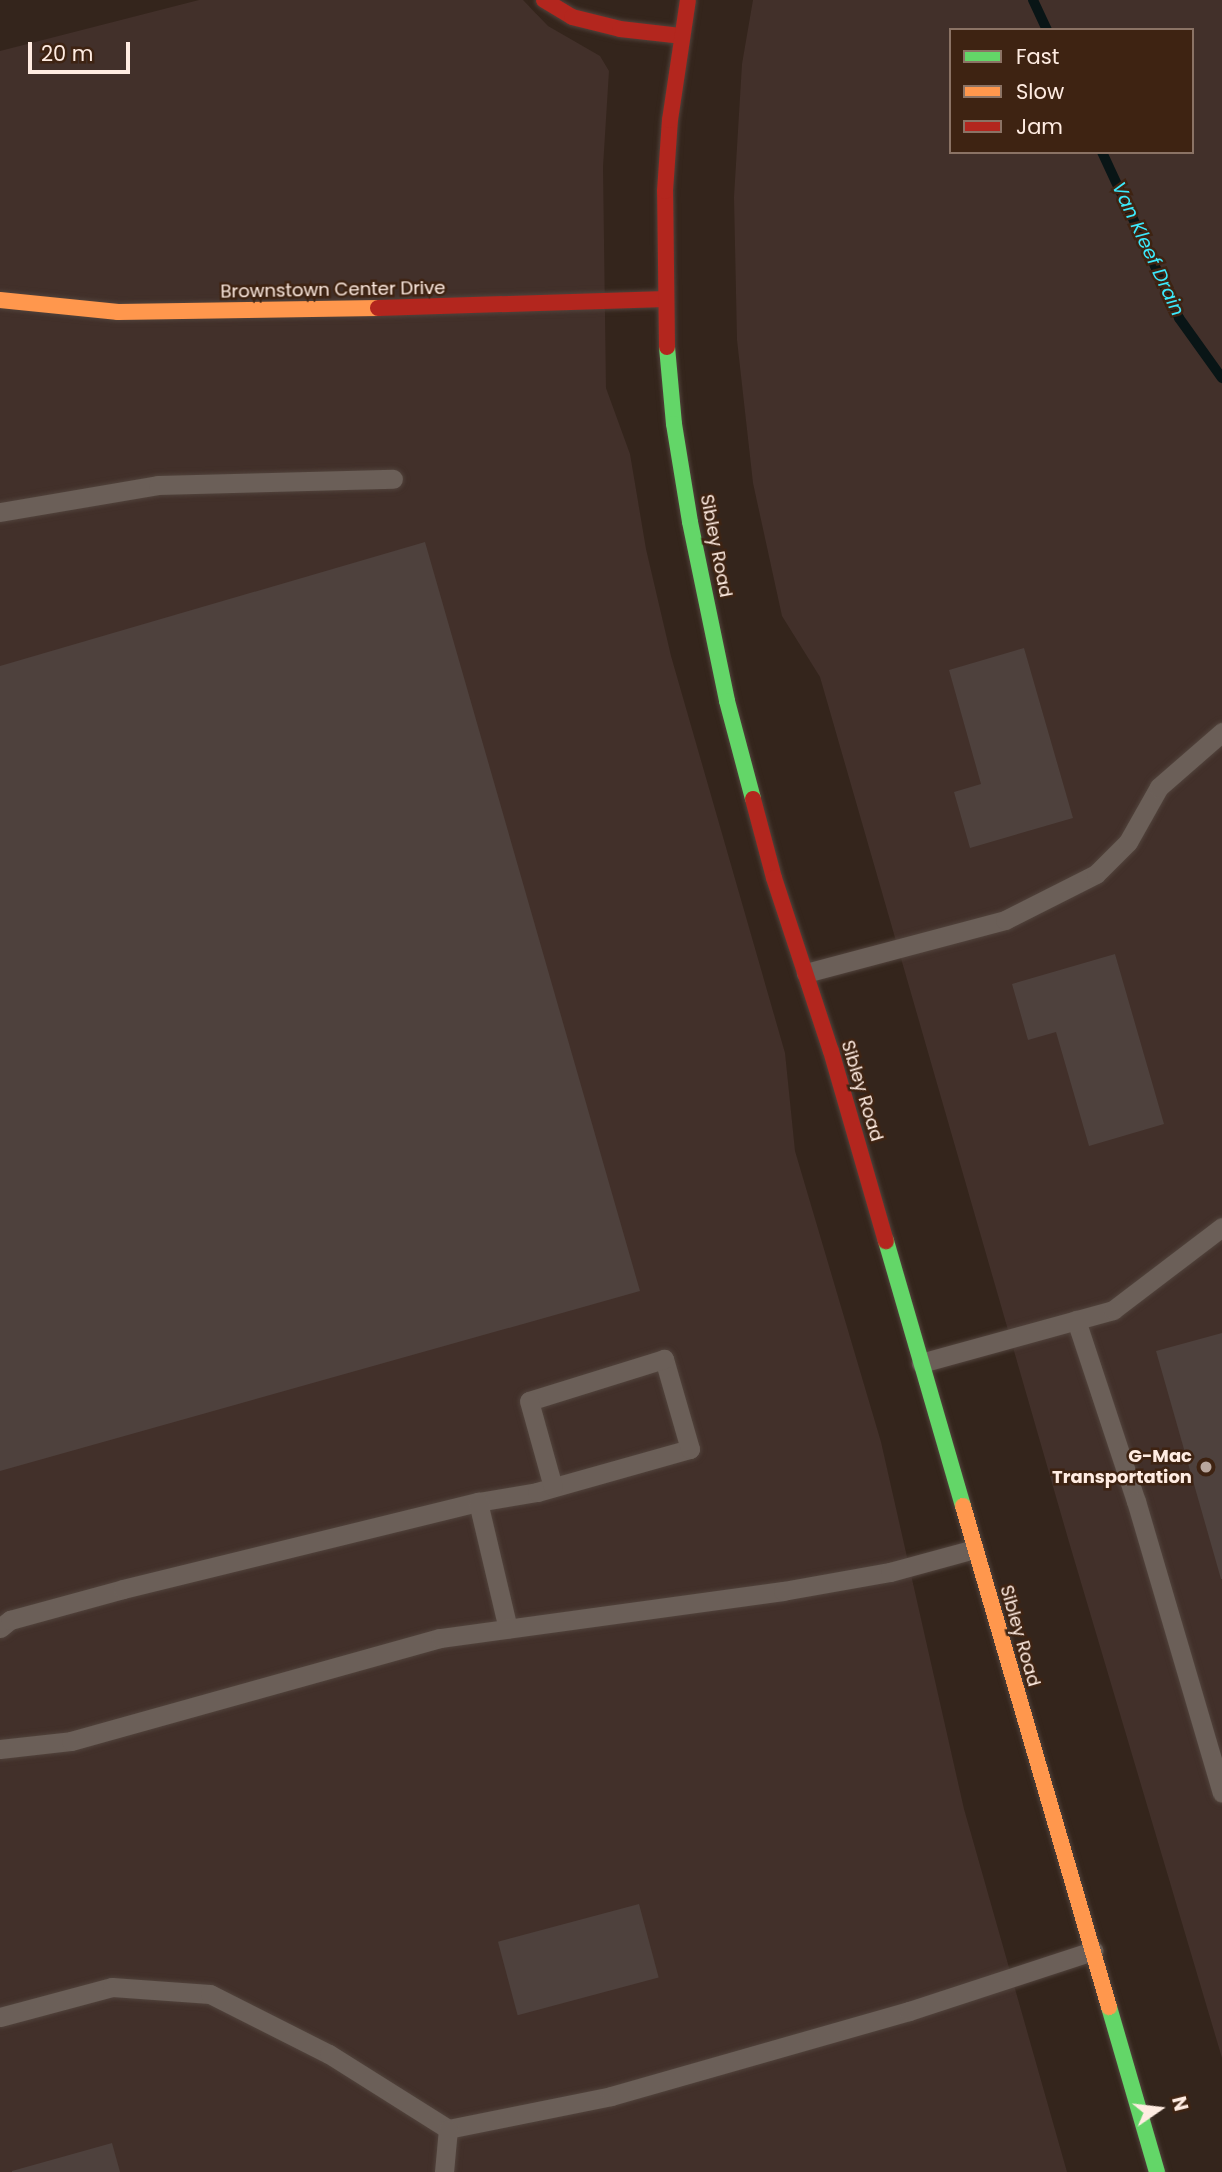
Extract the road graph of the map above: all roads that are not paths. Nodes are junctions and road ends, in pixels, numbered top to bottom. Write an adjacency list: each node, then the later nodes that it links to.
1 (544, 0): 3 (main road)
2 (688, 0): 3 (main road, Sibley Road)
3 (681, 36): 4 (main road, Sibley Road)
4 (666, 299): 5 (main road, Brownstown Center Drive); 9 (main road, Sibley Road)
5 (0, 300)
6 (393, 479): 7 (lane)
7 (0, 512)
8 (1222, 732): 9 (lane)
9 (806, 973): 12 (main road, Sibley Road)
10 (1222, 1227): 11 (lane)
11 (1076, 1320): 12 (lane); 19 (lane)
12 (921, 1363): 15 (main road, Sibley Road)
13 (554, 1487): 13 (lane); 14 (lane)
14 (478, 1502): 16 (lane); 17 (lane)
15 (974, 1549): 17 (lane); 20 (main road, Sibley Road)
16 (0, 1628)
17 (508, 1629): 18 (lane)
18 (0, 1749)
19 (1222, 1793)
20 (1093, 1951): 22 (lane); 24 (main road, Sibley Road)
21 (0, 2017): 22 (lane)
22 (447, 2129): 23 (lane)
23 (444, 2172)
24 (1157, 2172)

